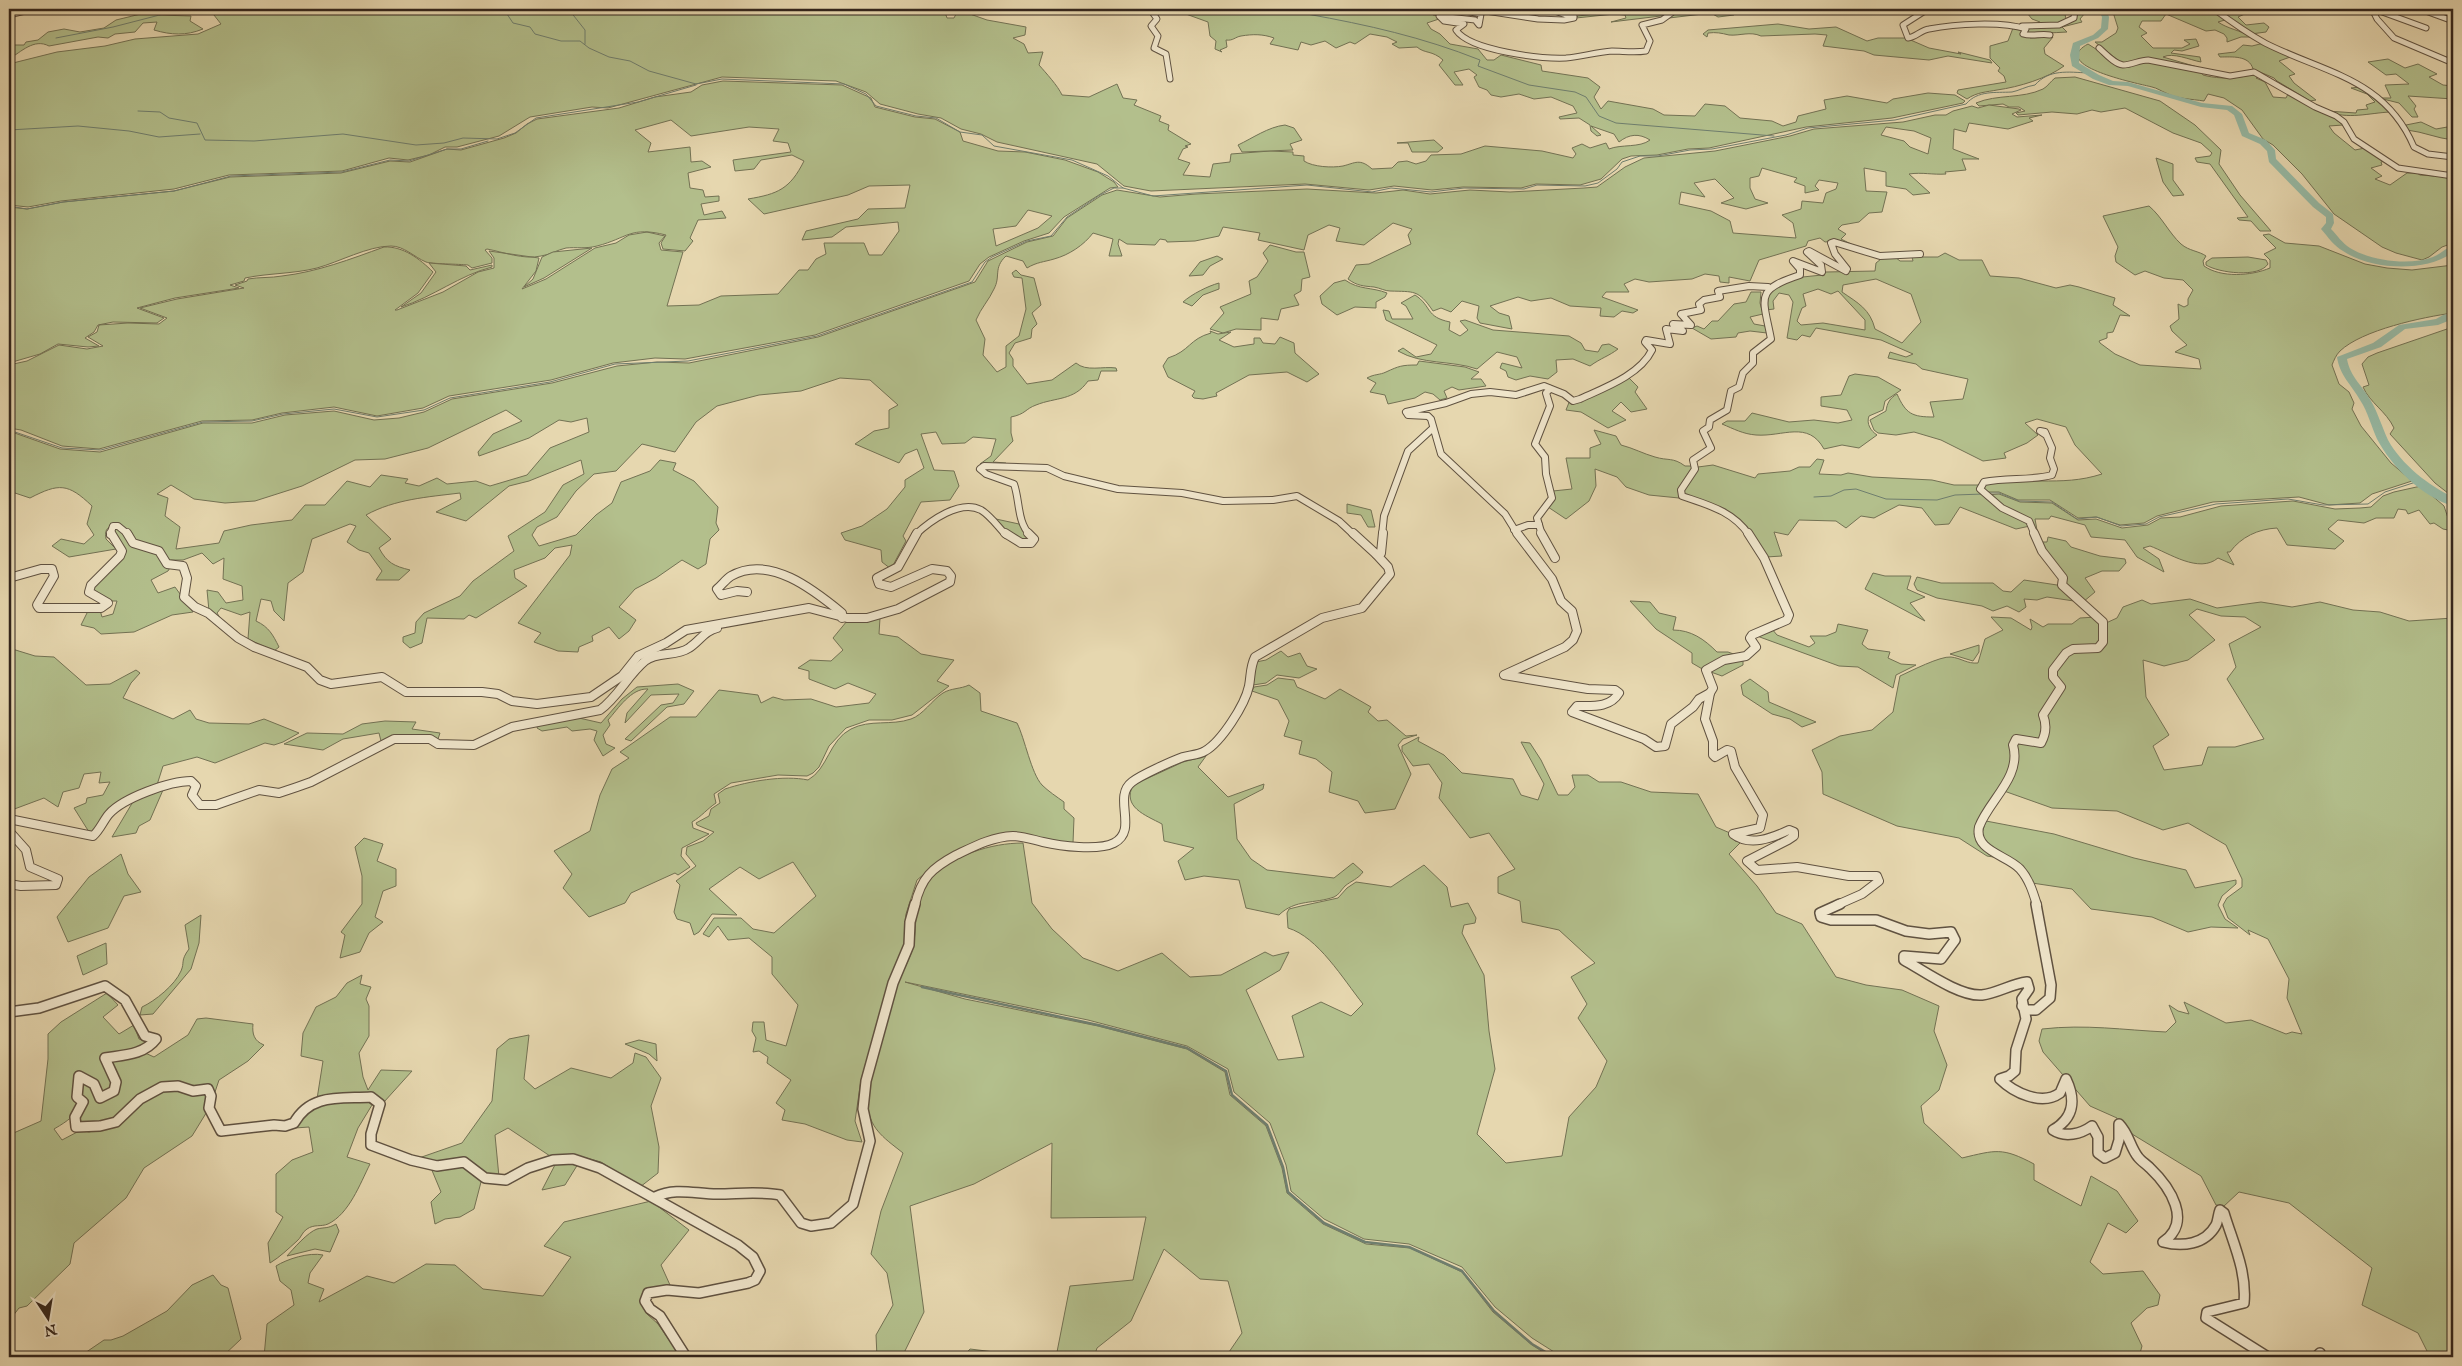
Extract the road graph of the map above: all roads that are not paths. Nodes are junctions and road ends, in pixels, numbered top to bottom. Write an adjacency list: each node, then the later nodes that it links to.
1 (33, 9): 18 (street)
2 (1150, 9): 25 (street)
3 (1454, 9): 6 (street)
4 (1471, 9): 17 (street)
5 (1549, 9): 17 (street)
6 (1670, 9): 7 (street)
7 (1680, 9)
8 (1729, 9): 9 (street)
9 (1742, 9)
10 (1774, 9): 11 (street)
11 (1782, 9)
12 (1928, 9): 20 (street)
13 (2075, 9): 20 (street)
14 (2214, 9): 26 (street)
15 (2373, 9): 21 (street); 24 (street)
16 (2420, 9): 19 (street)
17 (1573, 11)
18 (9, 15)
19 (2453, 21)
20 (2022, 26): 22 (street)
21 (2426, 28)
22 (2050, 35)
23 (2099, 48): 27 (street)
24 (2453, 63)
25 (1170, 79)
26 (2453, 157)
27 (2453, 176)
28 (1920, 254): 29 (street)
29 (1768, 287): 30 (street); 43 (street)
30 (1550, 389): 31 (street); 33 (street)
31 (1432, 429): 34 (street); 35 (street)
32 (2046, 435): 47 (street)
33 (1539, 525): 34 (street); 36 (street)
34 (1514, 530): 43 (street)
35 (1376, 554): 39 (street); 49 (street)
36 (1555, 558)
37 (9, 578): 42 (street)
38 (747, 592): 39 (street)
39 (842, 618): 40 (street)
40 (736, 622): 41 (street); 42 (street)
41 (702, 633): 42 (street); 44 (street)
42 (676, 636)
43 (1710, 693): 47 (street)
44 (9, 819)
45 (9, 832): 46 (street)
46 (9, 884)
47 (2020, 1005): 51 (street)
48 (9, 1012): 49 (street)
49 (655, 1197): 50 (street)
50 (686, 1357)
51 (2268, 1357)
52 (2316, 1357): 53 (street)
53 (2321, 1357)

